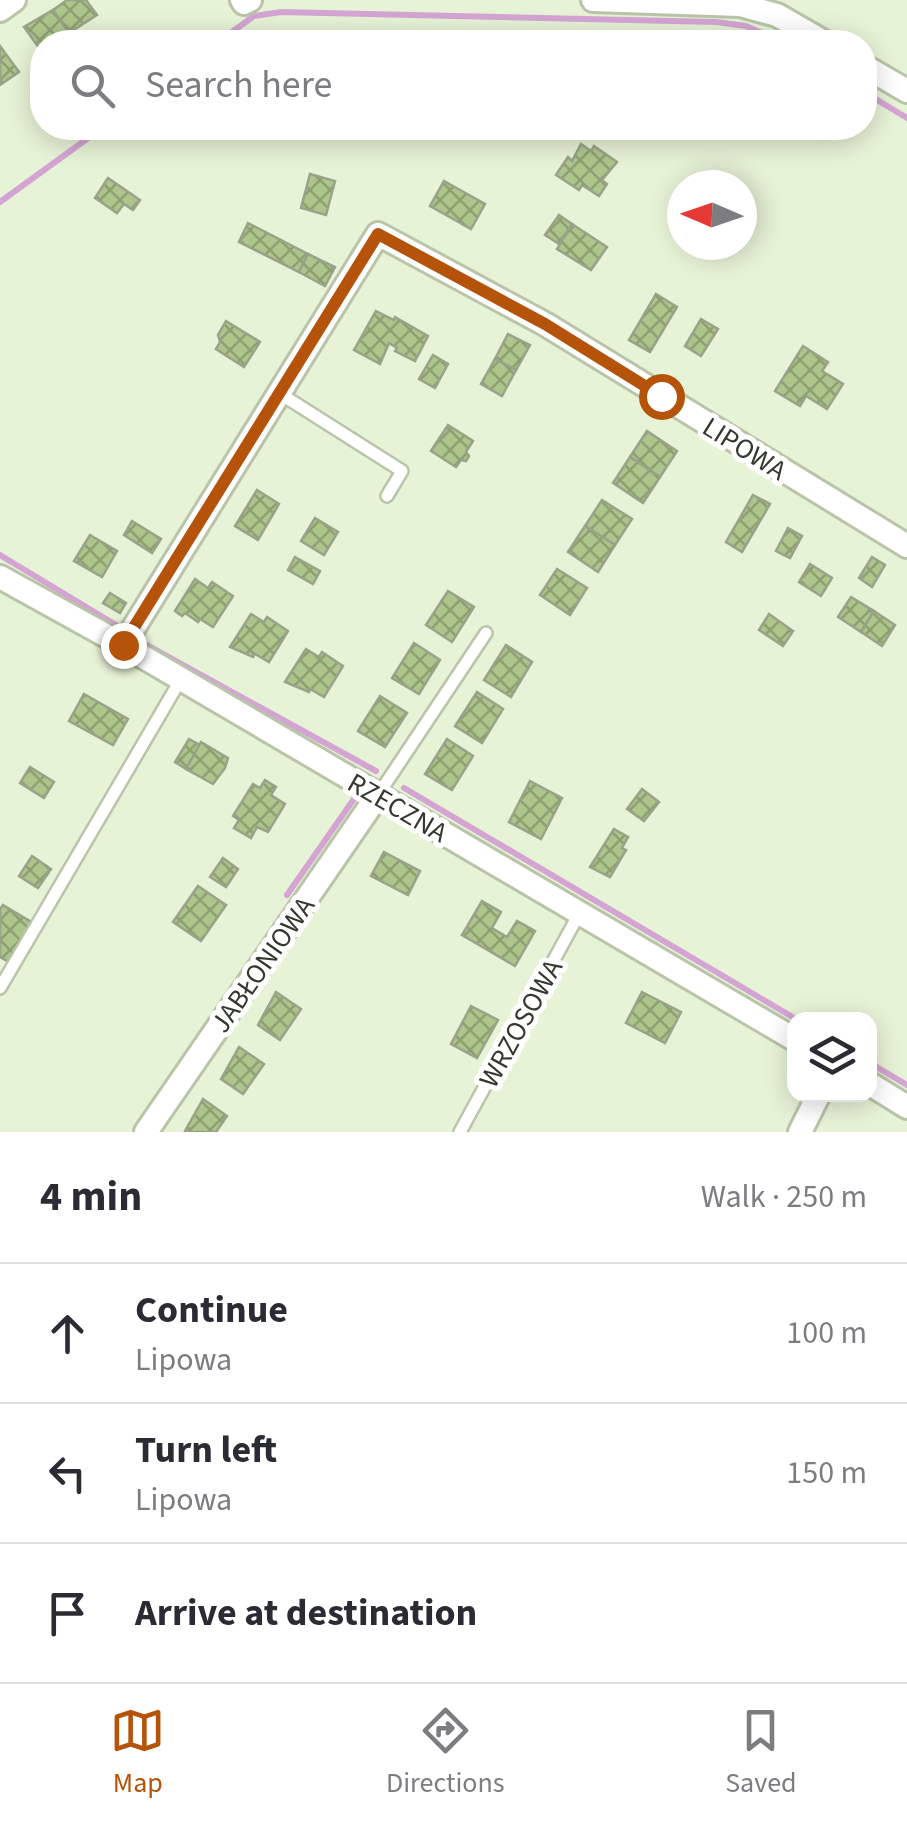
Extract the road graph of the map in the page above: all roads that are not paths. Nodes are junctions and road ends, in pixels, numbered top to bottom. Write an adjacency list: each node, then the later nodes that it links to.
1 (14, 0): 3 (street)
2 (593, 0): 4 (street)
3 (0, 10)
4 (803, 30)
5 (877, 74): 6 (street)
6 (907, 91)
7 (279, 393): 8 (lane); 9 (street, LIPOWA); 12 (street, LIPOWA)
8 (387, 496)
9 (907, 546)
10 (0, 577): 12 (street, RZECZNA)
11 (486, 633): 14 (lane)
12 (123, 645): 13 (street, RZECZNA)
13 (181, 680): 14 (street, RZECZNA); 16 (lane)
14 (378, 795): 15 (street, RZECZNA); 21 (street, JABŁONIOWA)
15 (580, 914): 17 (street, RZECZNA); 22 (lane, WRZOSOWA)
16 (0, 988)
17 (787, 1036)
18 (877, 1088): 20 (street)
19 (816, 1102): 23 (street)
20 (907, 1107)
21 (146, 1132)
22 (460, 1132)
23 (800, 1132)

